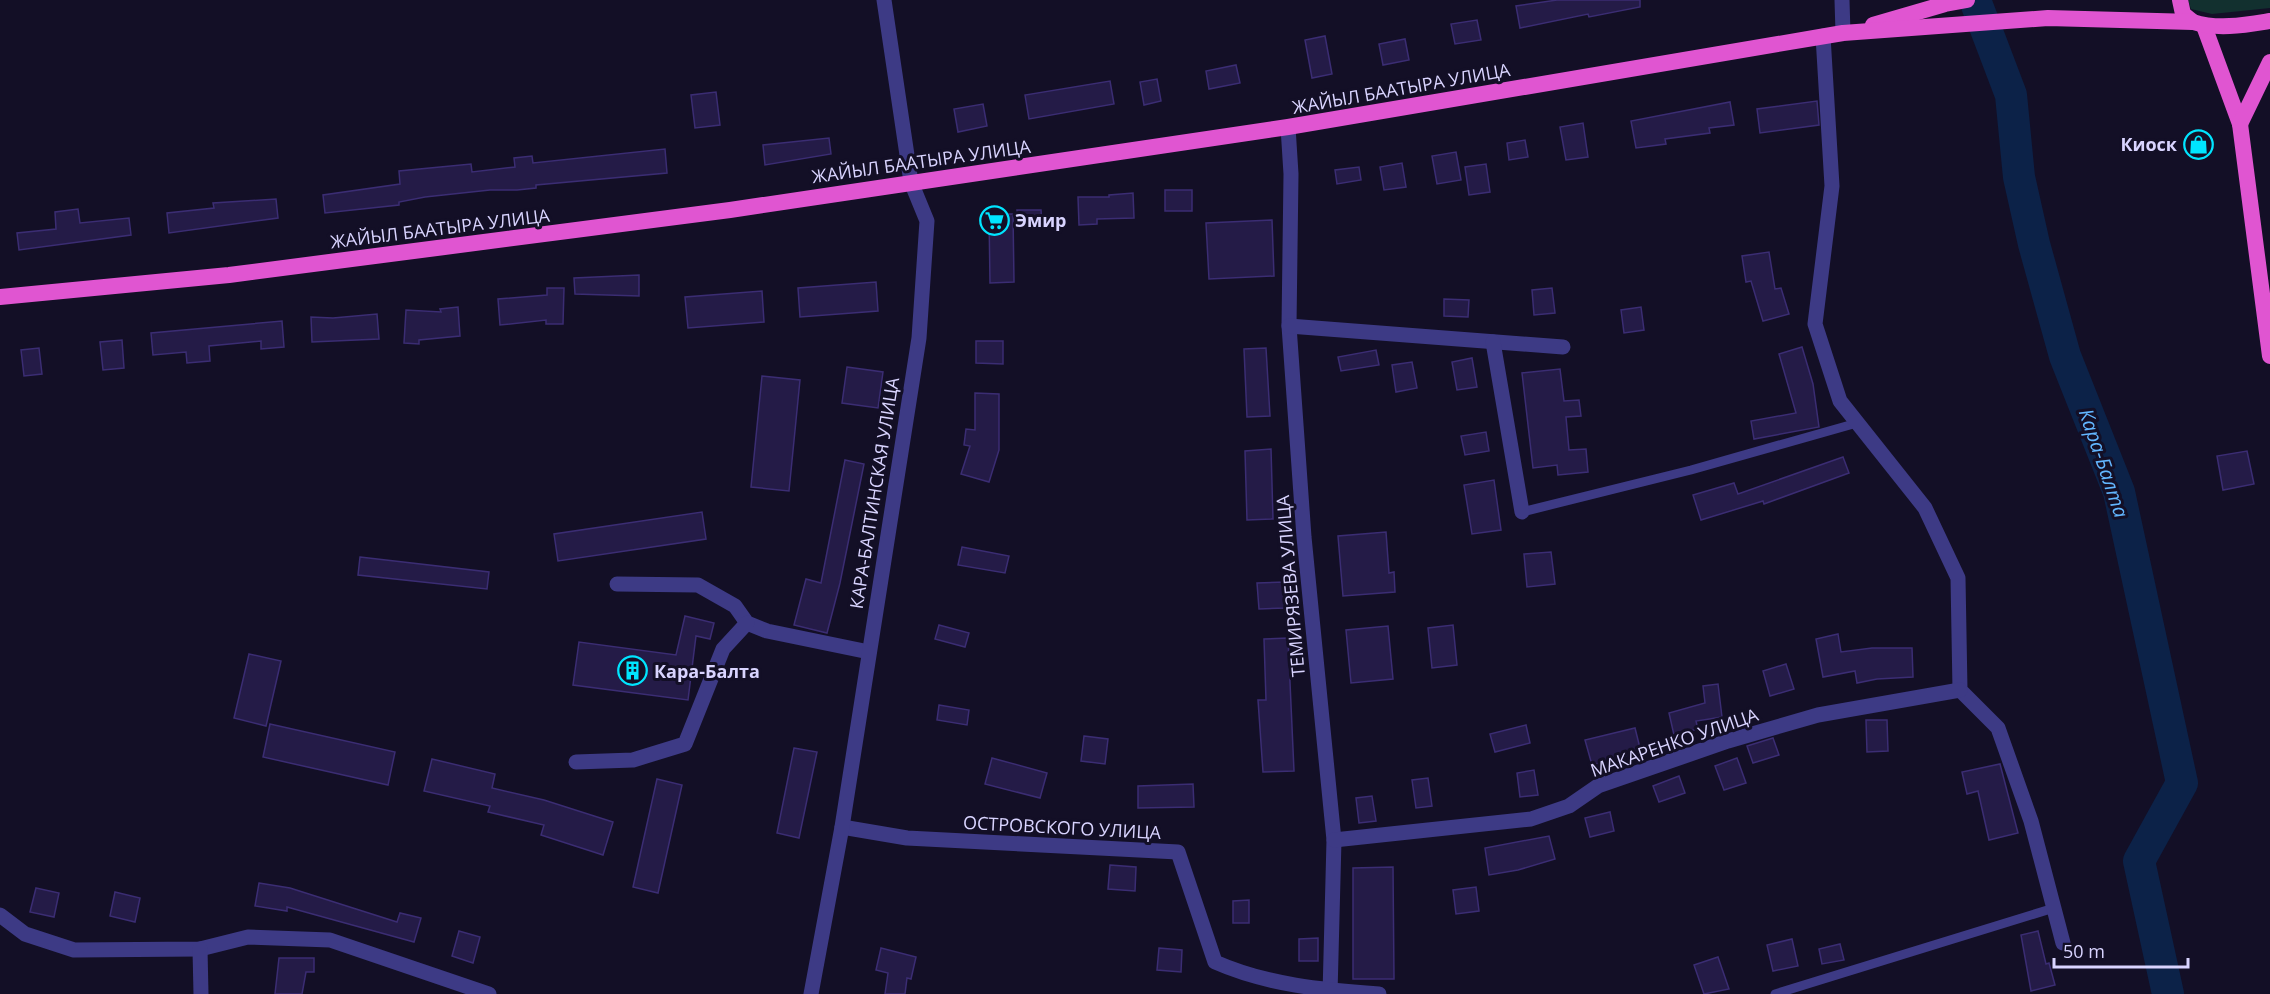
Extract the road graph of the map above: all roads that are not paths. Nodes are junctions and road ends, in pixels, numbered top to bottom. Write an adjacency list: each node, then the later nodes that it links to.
1 (884, 0): 12 (street, КАРА-БАЛТИНСКАЯ УЛИЦА)
2 (1842, 0): 7 (street)
3 (1967, 0): 7 (highway, ЖАЙЫЛ БААТЫРА УЛИЦА)
4 (2180, 0): 6 (highway)
5 (2270, 21): 6 (highway, ЖАЙЫЛ БААТЫРА УЛИЦА)
6 (2198, 24): 7 (highway, ЖАЙЫЛ БААТЫРА УЛИЦА); 10 (highway)
7 (1843, 33): 8 (highway, ЖАЙЫЛ БААТЫРА УЛИЦА)
8 (1823, 36): 11 (highway, ЖАЙЫЛ БААТЫРА УЛИЦА); 18 (street)
9 (2270, 62): 10 (highway)
10 (2240, 124): 17 (highway)
11 (1288, 127): 12 (highway, ЖАЙЫЛ БААТЫРА УЛИЦА); 14 (street, ТЕМИРЯЗЕВА УЛИЦА)
12 (911, 182): 13 (highway, ЖАЙЫЛ БААТЫРА УЛИЦА); 22 (street, КАРА-БАЛТИНСКАЯ УЛИЦА)
13 (0, 297)
14 (1289, 326): 15 (street); 26 (street, ТЕМИРЯЗЕВА УЛИЦА)
15 (1493, 342): 16 (street); 19 (street)
16 (1563, 347)
17 (2270, 356)
18 (1857, 423): 19 (lane); 23 (street)
19 (1522, 512)
20 (616, 584): 21 (street)
21 (747, 623): 22 (street); 24 (street)
22 (869, 652): 25 (street, КАРА-БАЛТИНСКАЯ УЛИЦА)
23 (1960, 690): 26 (street, МАКАРЕНКО УЛИЦА); 27 (street)
24 (576, 762)
25 (842, 827): 31 (street, ОСТРОВСКОГО УЛИЦА); 34 (street, КАРА-БАЛТИНСКАЯ УЛИЦА)
26 (1334, 840): 31 (street, ТЕМИРЯЗЕВА УЛИЦА)
27 (2054, 908): 29 (street); 36 (lane)
28 (0, 915): 30 (street)
29 (2063, 943)
30 (200, 949): 32 (street); 33 (street)
31 (1330, 992): 35 (street, ОСТРОВСКОГО УЛИЦА)
32 (201, 994)
33 (489, 994)
34 (811, 994)
35 (1379, 994)
36 (1775, 994)

